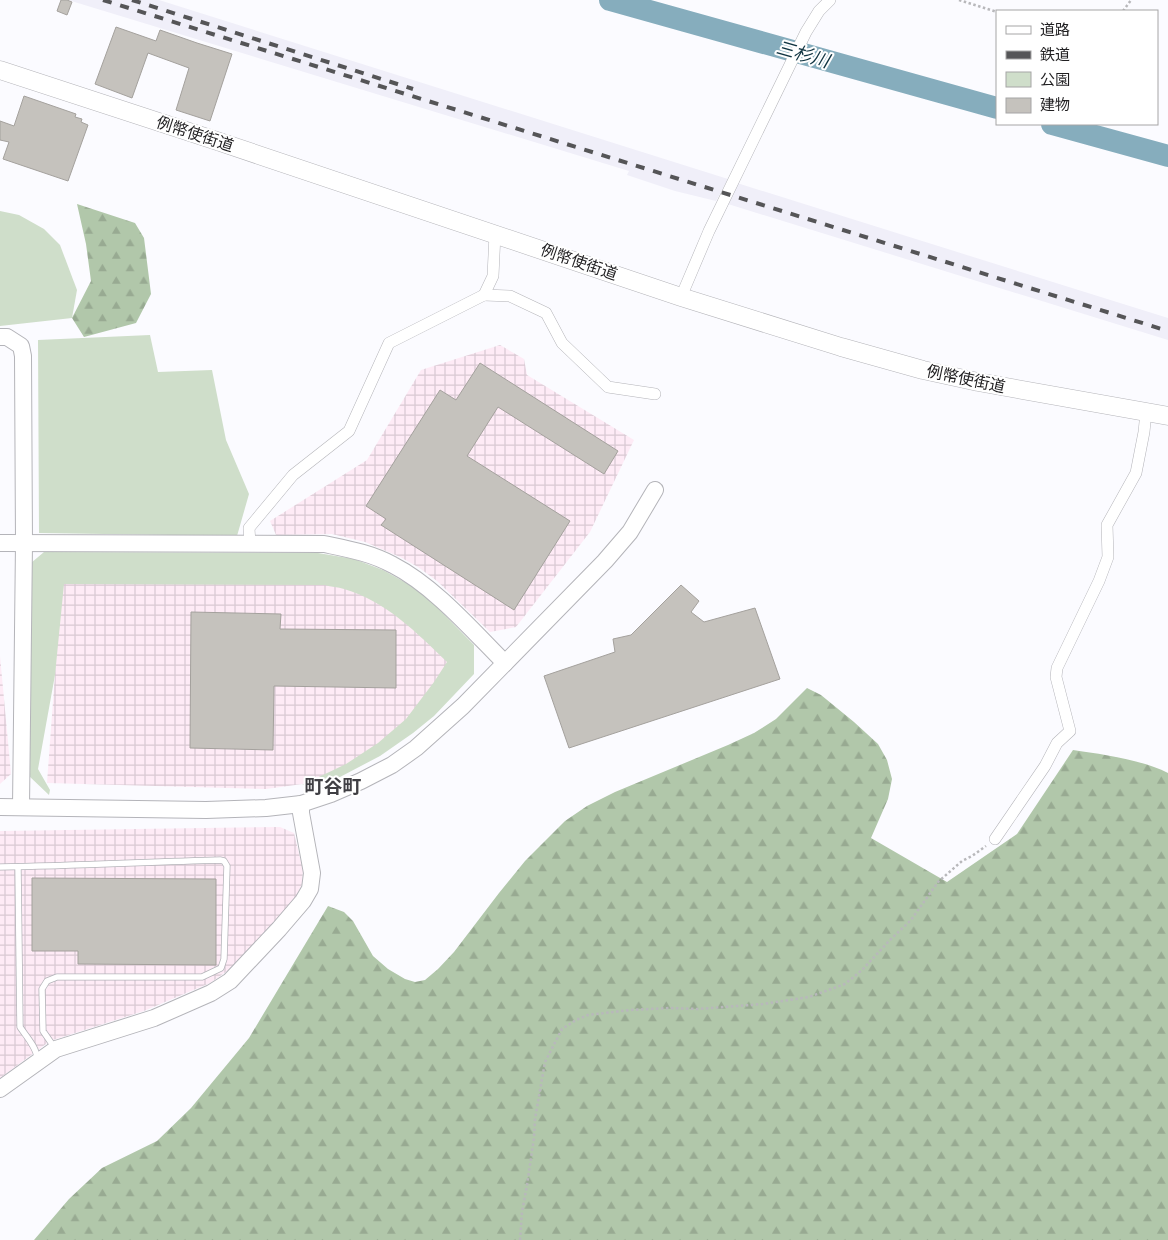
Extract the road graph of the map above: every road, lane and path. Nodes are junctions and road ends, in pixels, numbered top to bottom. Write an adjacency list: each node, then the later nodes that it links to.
1 (830, 0): 7 (street)
2 (958, 0): 3 (path)
3 (996, 12)
4 (0, 70): 5 (main road, 例幣使街道)
5 (495, 234): 6 (street); 7 (main road, 例幣使街道)
6 (484, 294): 9 (street); 15 (street)
7 (681, 297): 10 (main road, 例幣使街道)
8 (0, 337): 14 (street)
9 (655, 394)
10 (1146, 412): 11 (main road, 例幣使街道); 20 (street)
11 (1168, 416)
12 (655, 490): 16 (street)
13 (0, 543): 14 (street)
14 (24, 543): 15 (street); 19 (street)
15 (250, 544): 16 (street)
16 (504, 662): 17 (street)
17 (301, 804): 19 (street); 23 (street)
18 (0, 807): 19 (street)
19 (21, 807)
20 (995, 839): 26 (path)
21 (0, 867): 22 (lane)
22 (18, 867): 23 (lane); 24 (lane)
23 (56, 1050): 24 (street)
24 (38, 1062): 25 (street)
25 (0, 1089)
26 (520, 1240)

